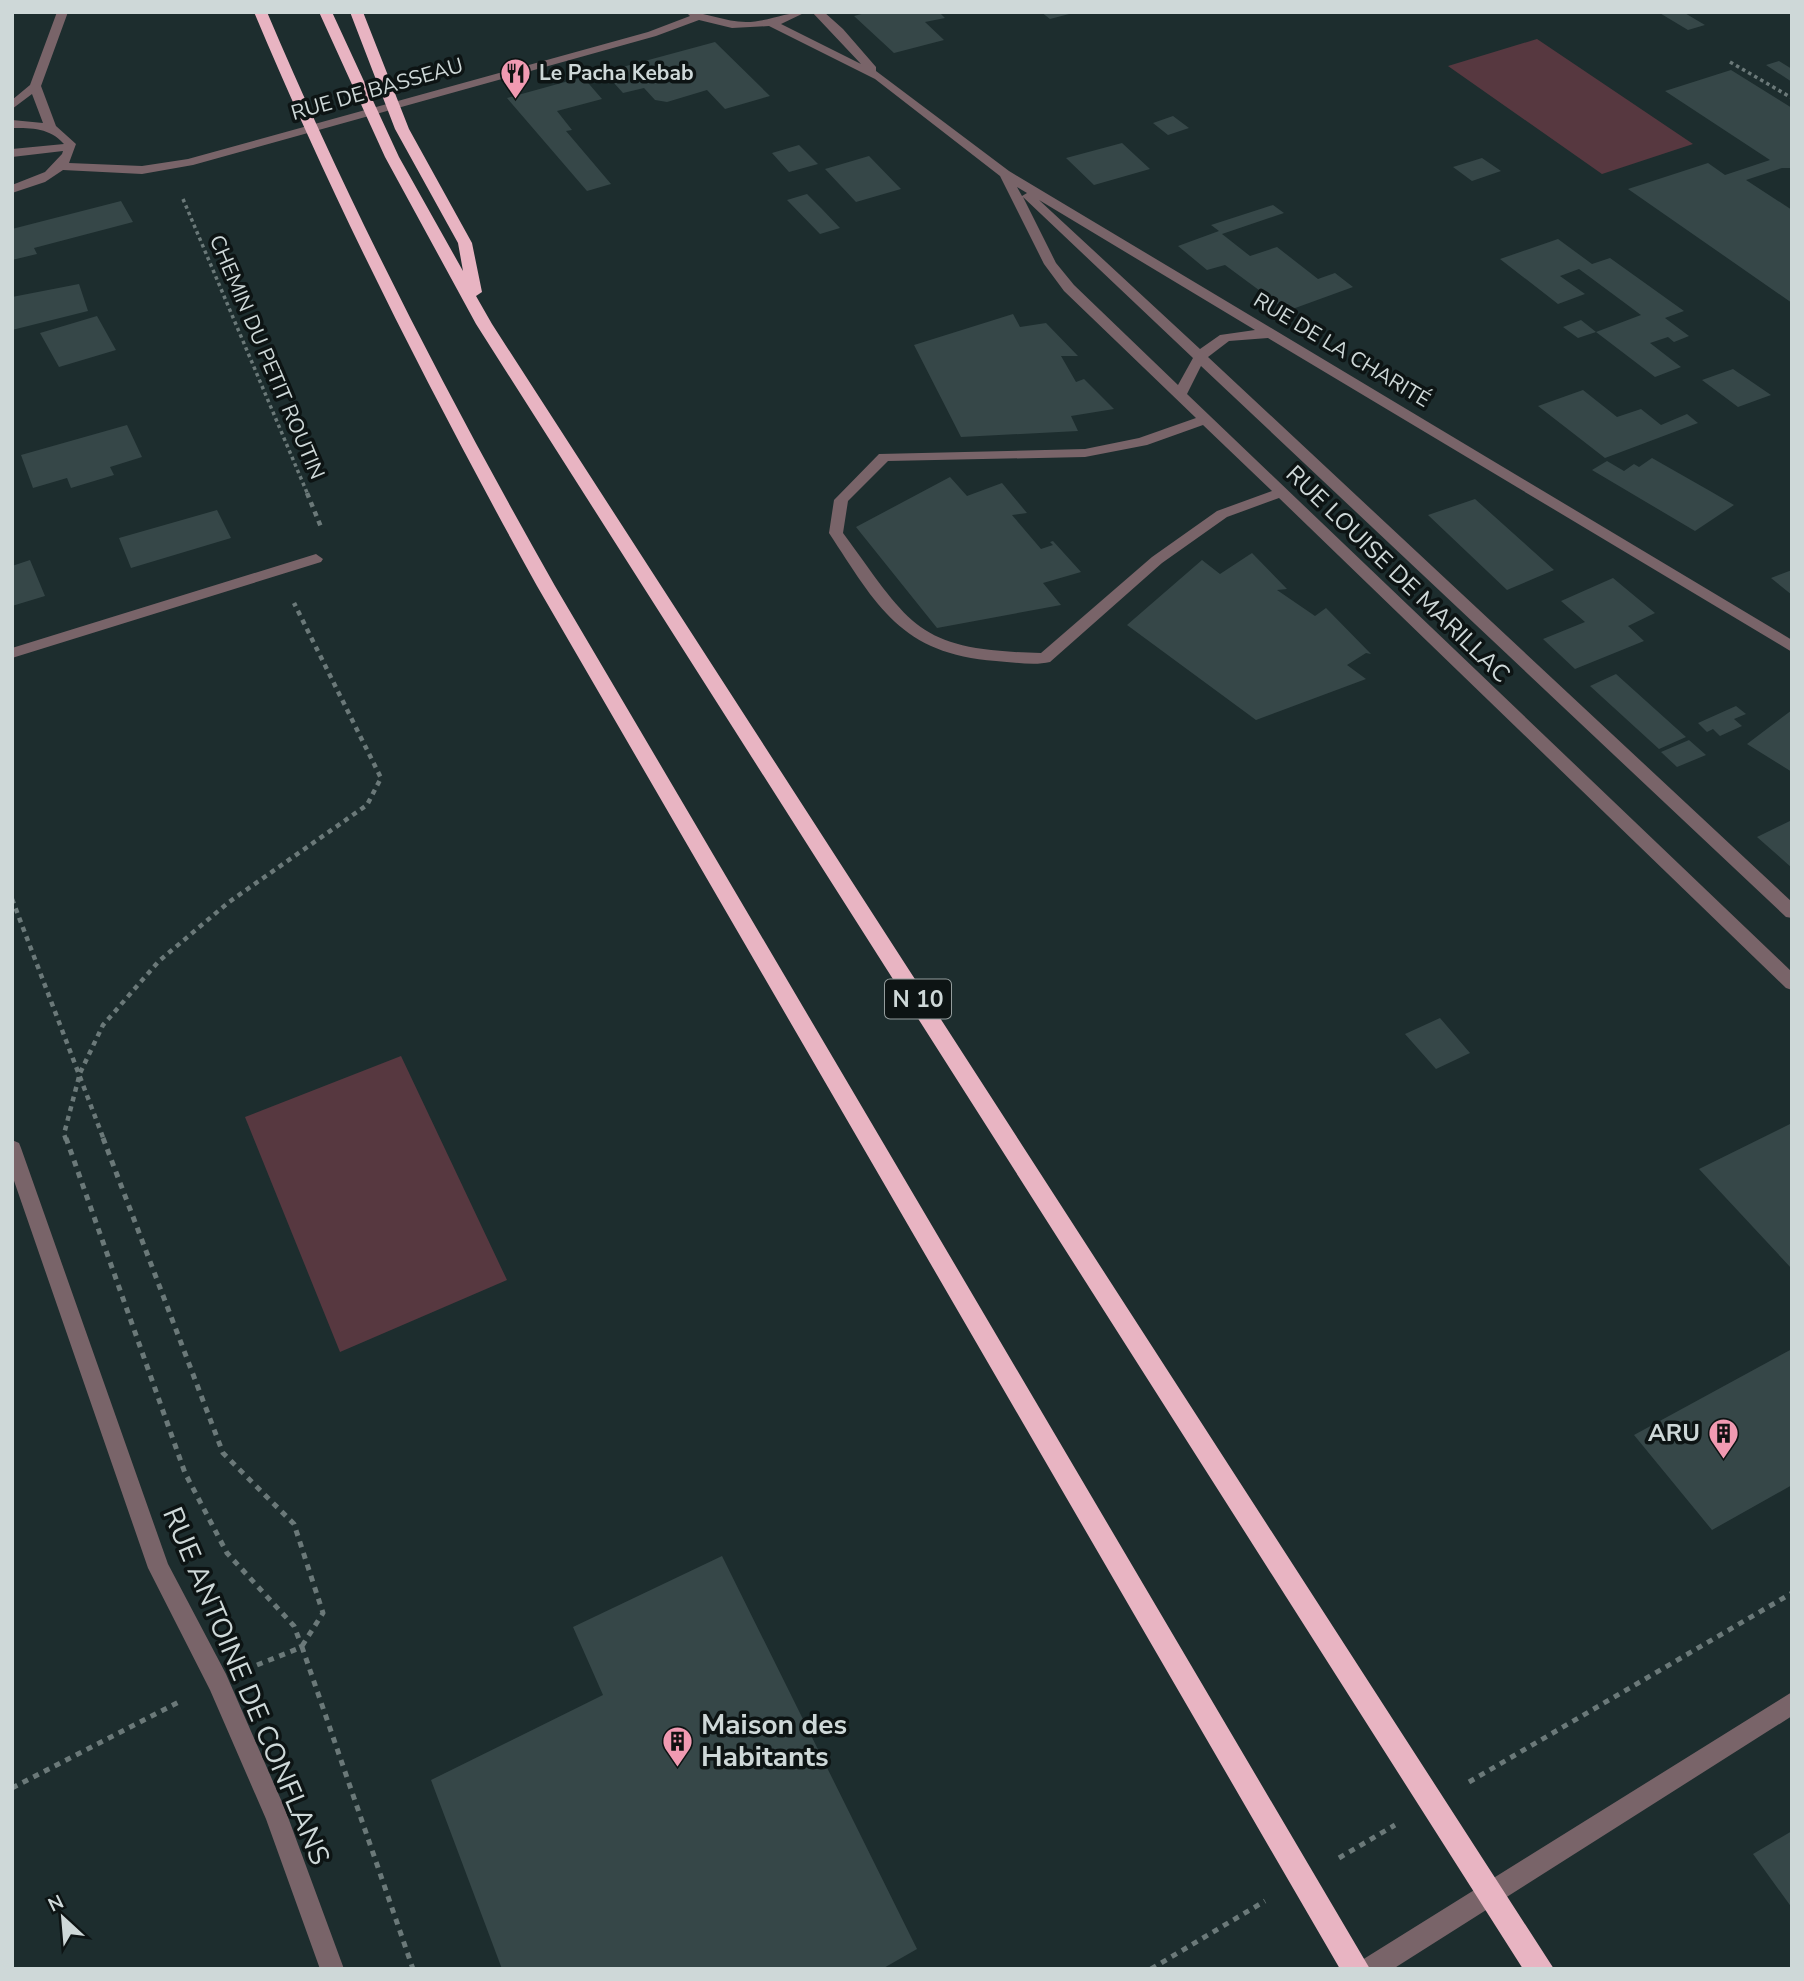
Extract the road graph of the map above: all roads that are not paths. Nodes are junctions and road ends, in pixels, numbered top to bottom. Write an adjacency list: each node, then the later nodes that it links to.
1 (63, 12): 10 (street)
2 (260, 12): 33 (highway)
3 (325, 12): 19 (highway, N 10)
4 (355, 12): 19 (highway)
5 (801, 12): 8 (street)
6 (817, 12): 9 (street, RUE DE LA CHARITÉ)
7 (695, 14): 8 (street); 16 (street, RUE DE BASSEAU)
8 (771, 23): 9 (street, RUE DE LA CHARITÉ)
9 (879, 77): 17 (street, RUE DE LA CHARITÉ)
10 (35, 86): 11 (street); 13 (street)
11 (12, 106)
12 (12, 124): 13 (street)
13 (51, 128): 14 (street)
14 (70, 148): 15 (street); 16 (street)
15 (12, 153)
16 (62, 166): 18 (street)
17 (1005, 174): 20 (street, RUE DE LA CHARITÉ); 21 (street); 22 (street, RUE LOUISE DE MARILLAC)
18 (12, 189)
19 (477, 309): 35 (highway, N 10)
20 (1275, 334): 21 (street); 26 (street, RUE DE LA CHARITÉ)
21 (1197, 357): 22 (street); 28 (street)
22 (1180, 394): 23 (street, RUE LOUISE DE MARILLAC)
23 (1206, 419): 24 (street, RUE LOUISE DE MARILLAC); 24 (street)
24 (1280, 493): 29 (street, RUE LOUISE DE MARILLAC)
25 (316, 559): 27 (street)
26 (1792, 647)
27 (12, 653)
28 (1792, 912)
29 (1792, 983)
30 (12, 1148): 32 (street, RUE ANTOINE DE CONFLANS)
31 (1792, 1703): 34 (street)
32 (332, 1969)
33 (1356, 1969)
34 (1371, 1969)
35 (1540, 1969)

